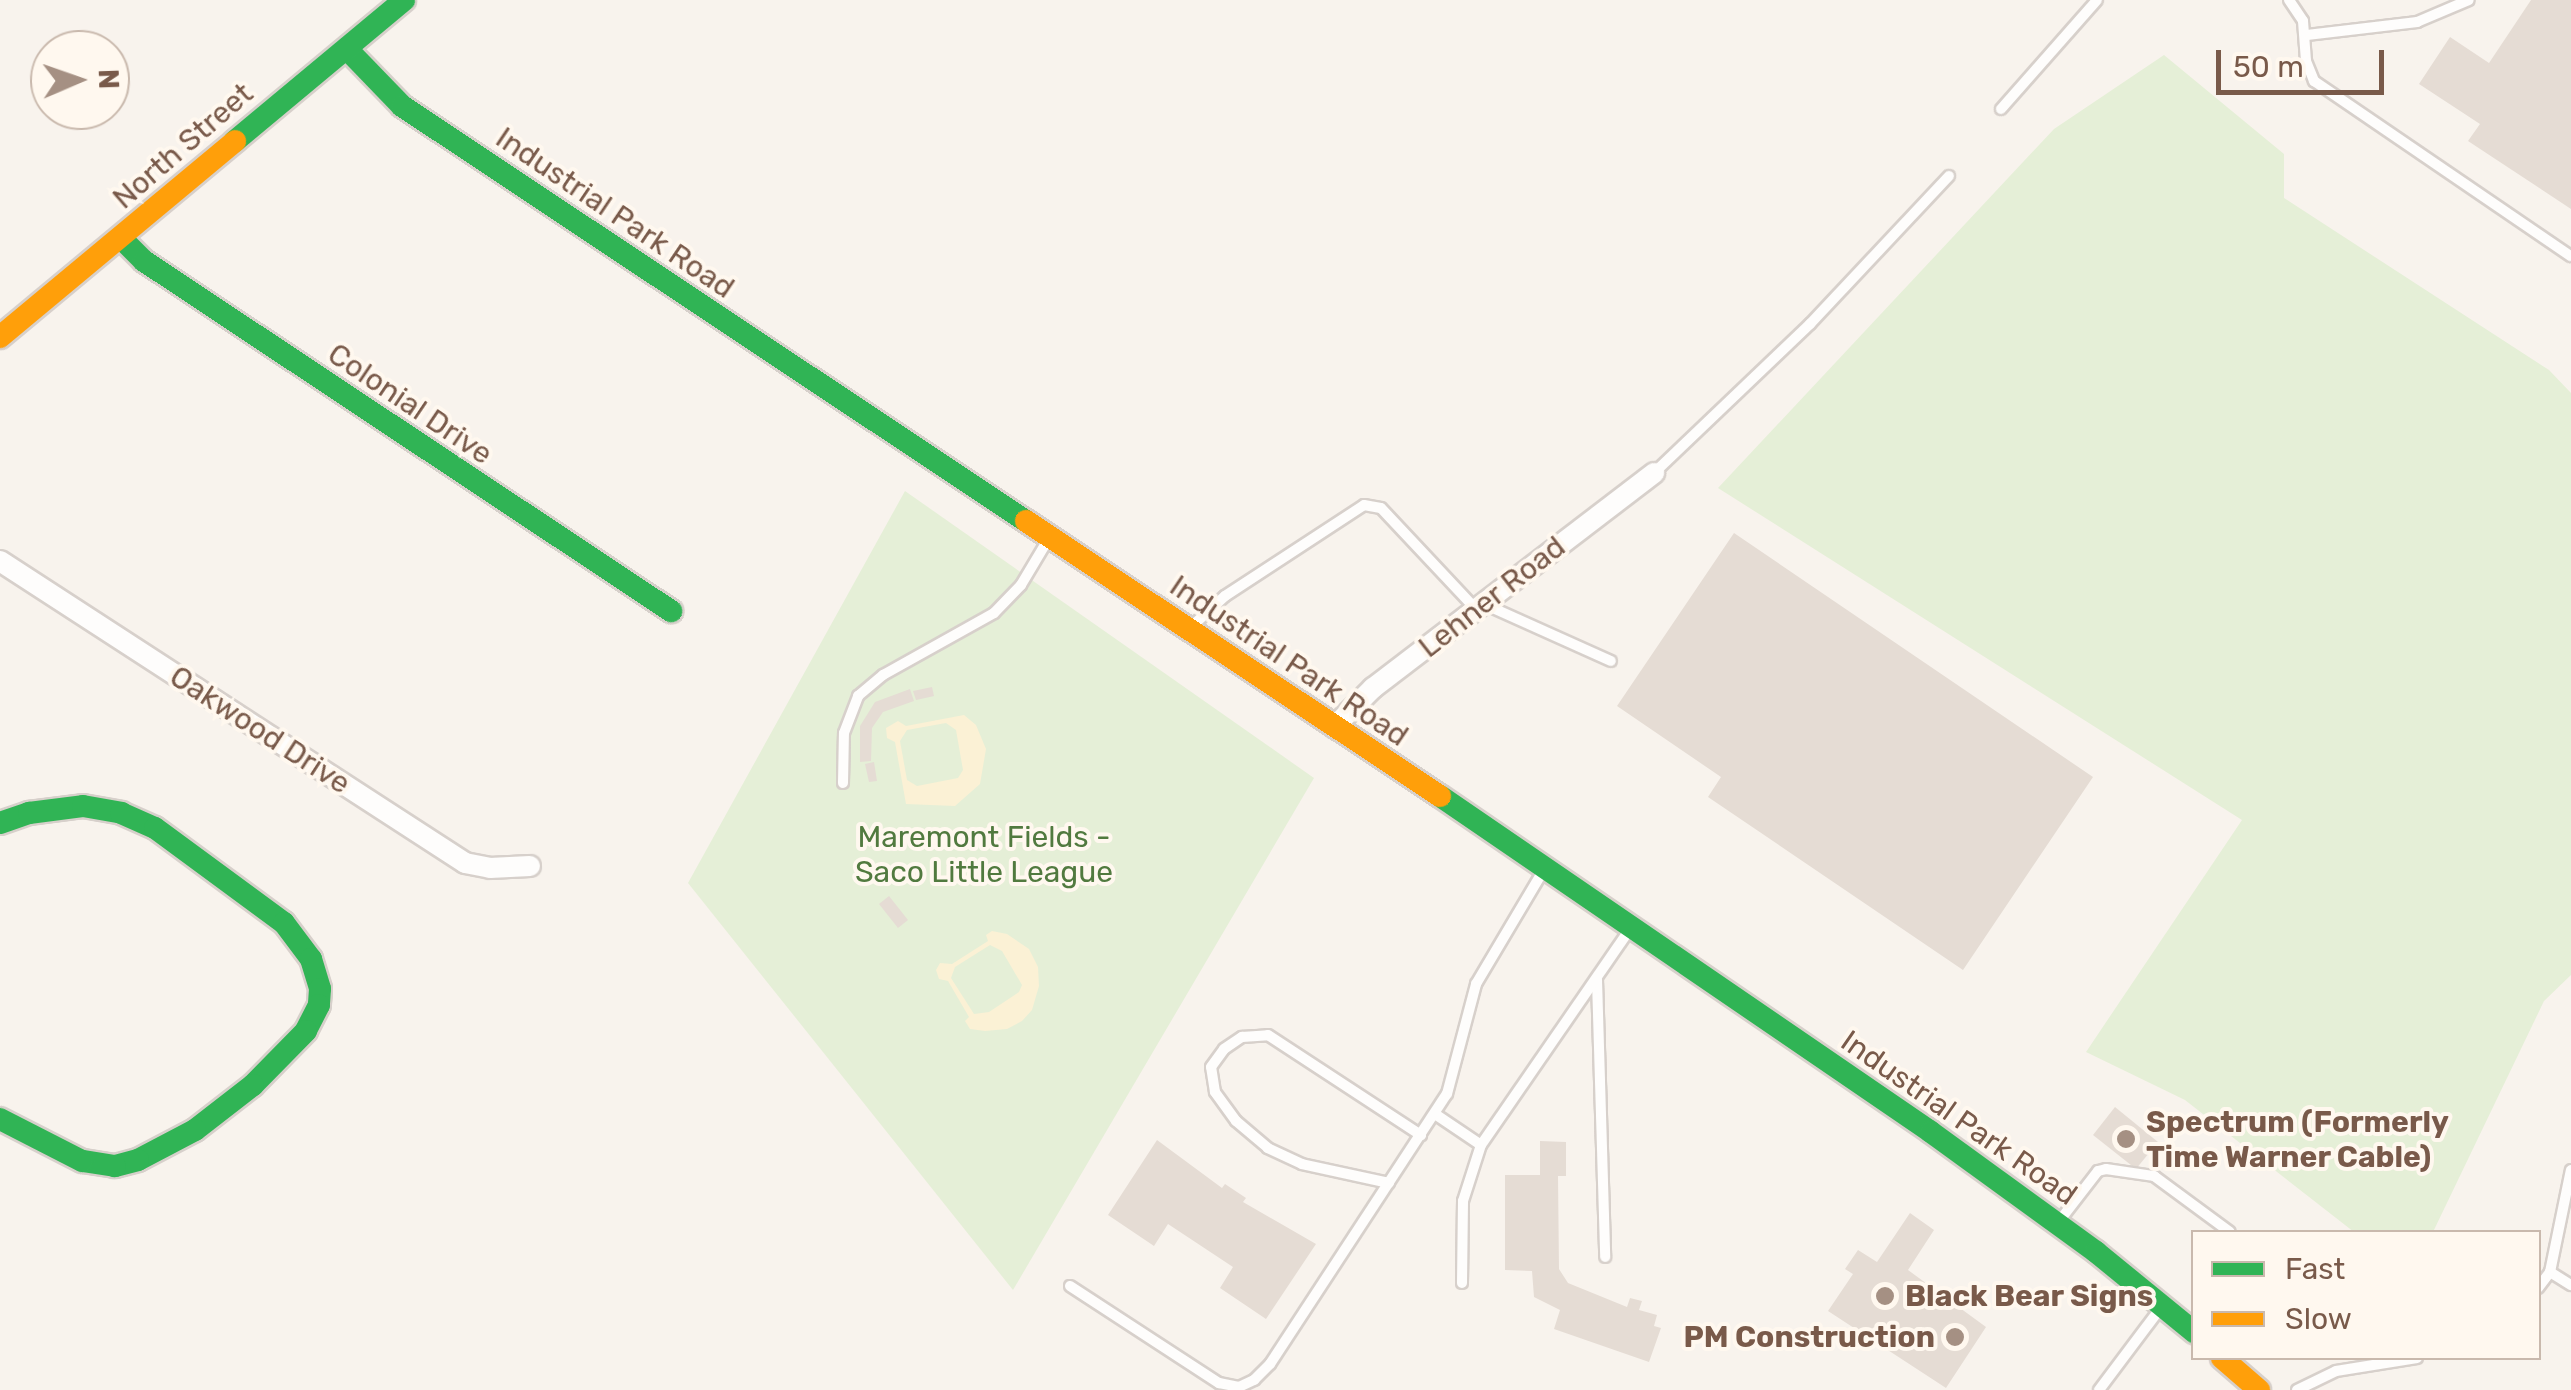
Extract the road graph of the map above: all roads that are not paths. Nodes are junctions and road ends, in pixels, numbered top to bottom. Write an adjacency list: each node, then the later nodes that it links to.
1 (404, 0): 6 (main road, North Street)
2 (2096, 0): 7 (lane)
3 (2289, 0): 5 (lane)
4 (2469, 0): 5 (lane)
5 (2306, 36): 10 (lane)
6 (347, 49): 9 (main road, North Street); 13 (main road, Industrial Park Road)
7 (2002, 110)
8 (1949, 176): 12 (lane)
9 (122, 239): 11 (main road, North Street); 16 (main road, Colonial Drive)
10 (2571, 256)
11 (0, 337)
12 (1654, 473): 15 (street, Lehner Road)
13 (1049, 537): 17 (main road, Industrial Park Road); 20 (lane)
14 (0, 561): 22 (street, Oakwood Drive)
15 (1481, 607): 17 (lane); 18 (lane); 19 (street, Lehner Road)
16 (671, 610)
17 (1188, 630): 19 (main road, Industrial Park Road)
18 (1612, 661)
19 (1334, 728): 23 (main road, Industrial Park Road)
20 (843, 783)
21 (0, 823): 27 (main road)
22 (530, 866)
23 (1545, 868): 24 (main road, Industrial Park Road); 26 (lane)
24 (1632, 926): 25 (lane); 32 (main road, Industrial Park Road)
25 (1596, 979): 29 (lane); 34 (lane)
26 (1435, 1114): 28 (lane); 29 (lane)
27 (0, 1119)
28 (1421, 1135): 31 (lane); 31 (lane)
29 (1481, 1145): 36 (lane)
30 (2571, 1170): 35 (lane)
31 (1389, 1183): 39 (lane)
32 (2057, 1224): 33 (lane); 40 (main road, Industrial Park Road)
33 (2227, 1230)
34 (1606, 1257)
35 (2550, 1272): 37 (lane); 38 (lane)
36 (1462, 1283)
37 (2541, 1284)
38 (2571, 1285)
39 (1070, 1286)
40 (2163, 1306): 41 (main road, Industrial Park Road); 44 (lane)
41 (2191, 1329)
42 (2224, 1360): 45 (main road)
43 (2405, 1360): 46 (lane)
44 (2099, 1390)
45 (2260, 1390)
46 (2296, 1390)

